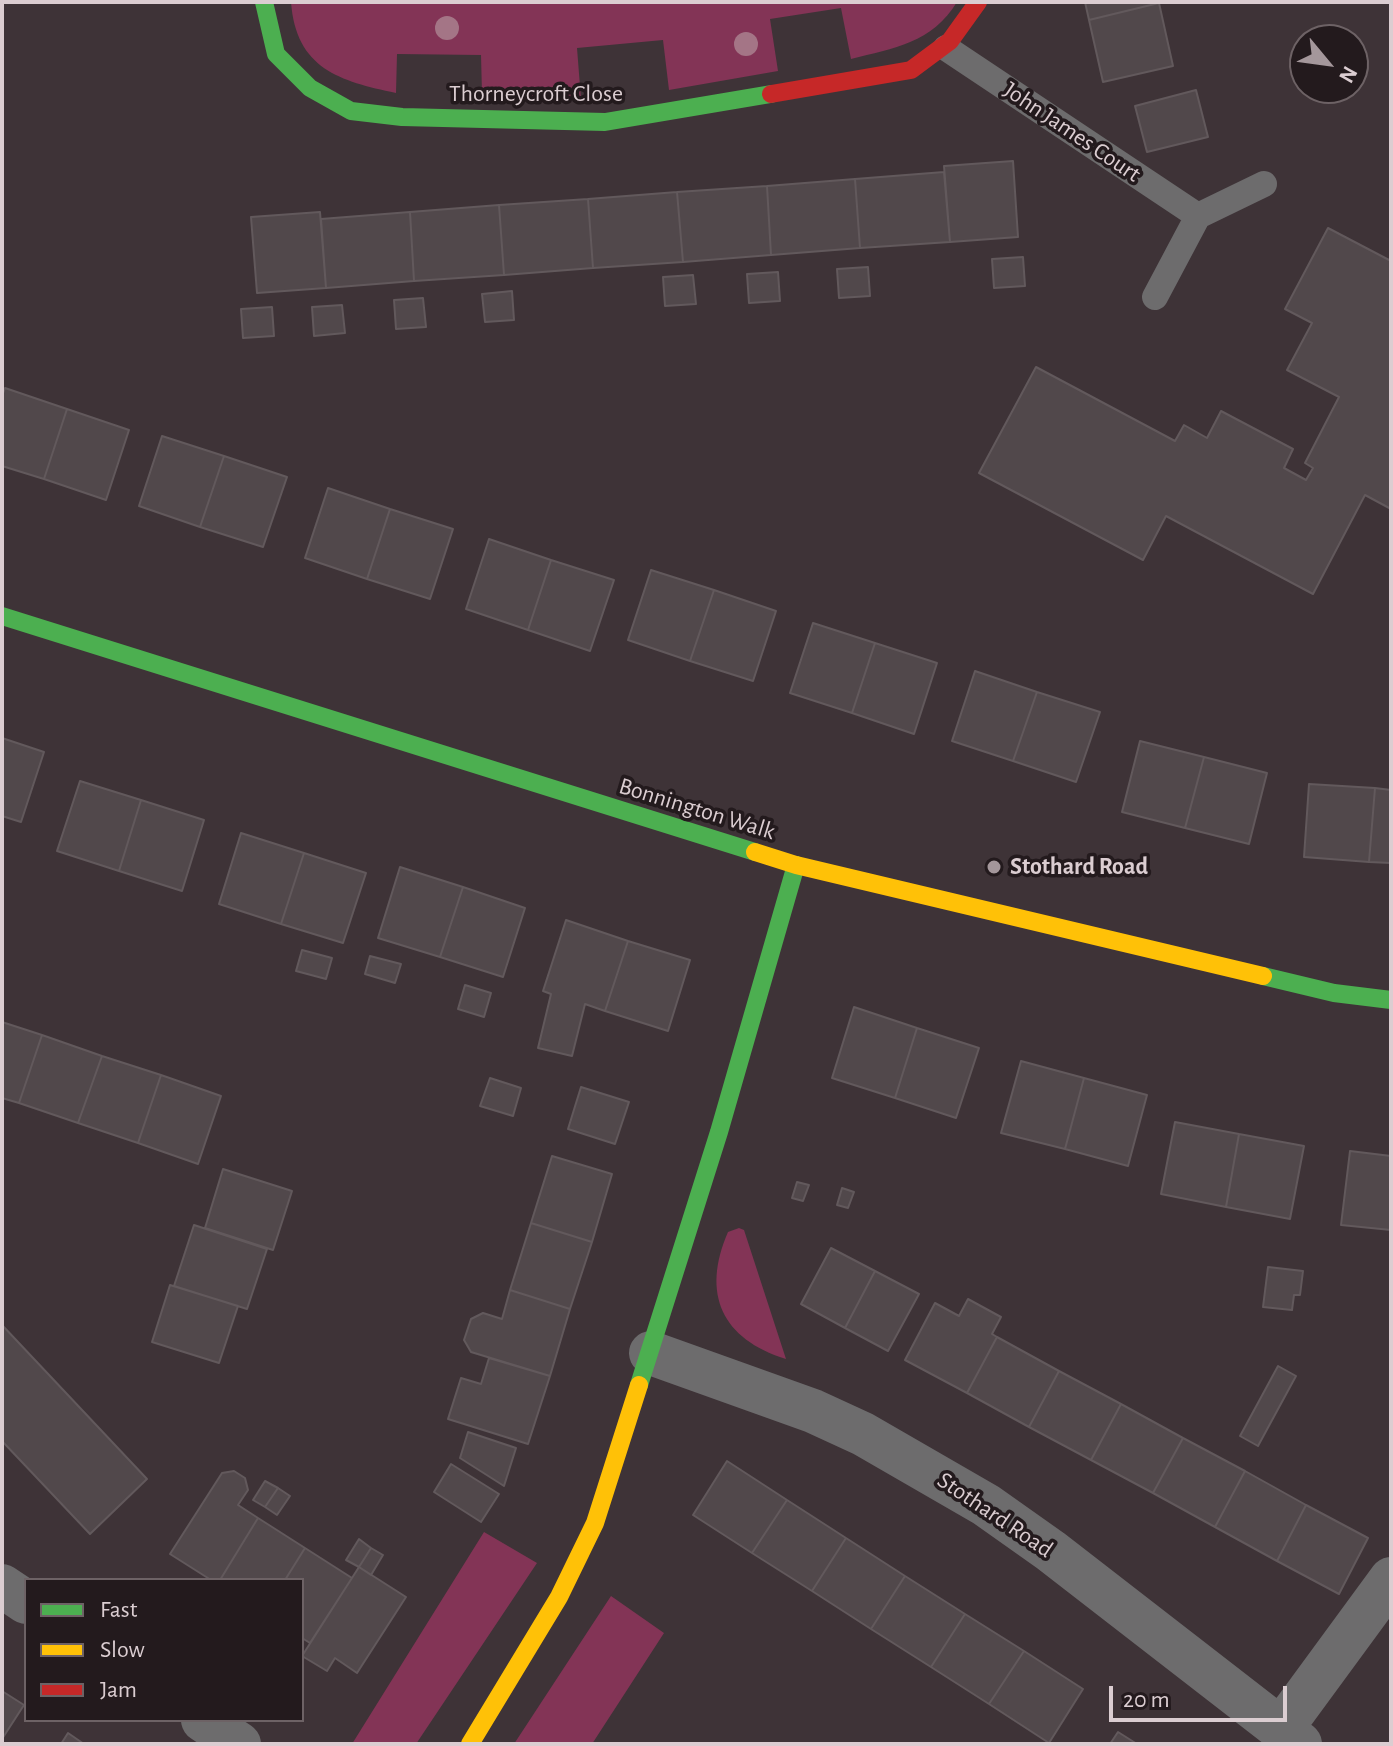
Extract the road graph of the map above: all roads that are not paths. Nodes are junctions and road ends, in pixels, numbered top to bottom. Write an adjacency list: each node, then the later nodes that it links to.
1 (264, 2): 3 (street, Thorneycroft Close)
2 (978, 2): 3 (street, Thorneycroft Close)
3 (946, 48): 5 (lane, John James Court)
4 (1264, 184): 5 (lane)
5 (1198, 216): 6 (lane)
6 (1155, 297)
7 (2, 616): 8 (street, Bonnington Walk)
8 (796, 865): 9 (street, Bonnington Walk); 10 (street)
9 (1391, 1000)
10 (651, 1353): 15 (street, Stothard Road); 17 (street)
11 (1391, 1579): 15 (street)
12 (2, 1586): 13 (street)
13 (24, 1601)
14 (206, 1722): 16 (street)
15 (1290, 1737)
16 (239, 1744)
17 (470, 1744)

